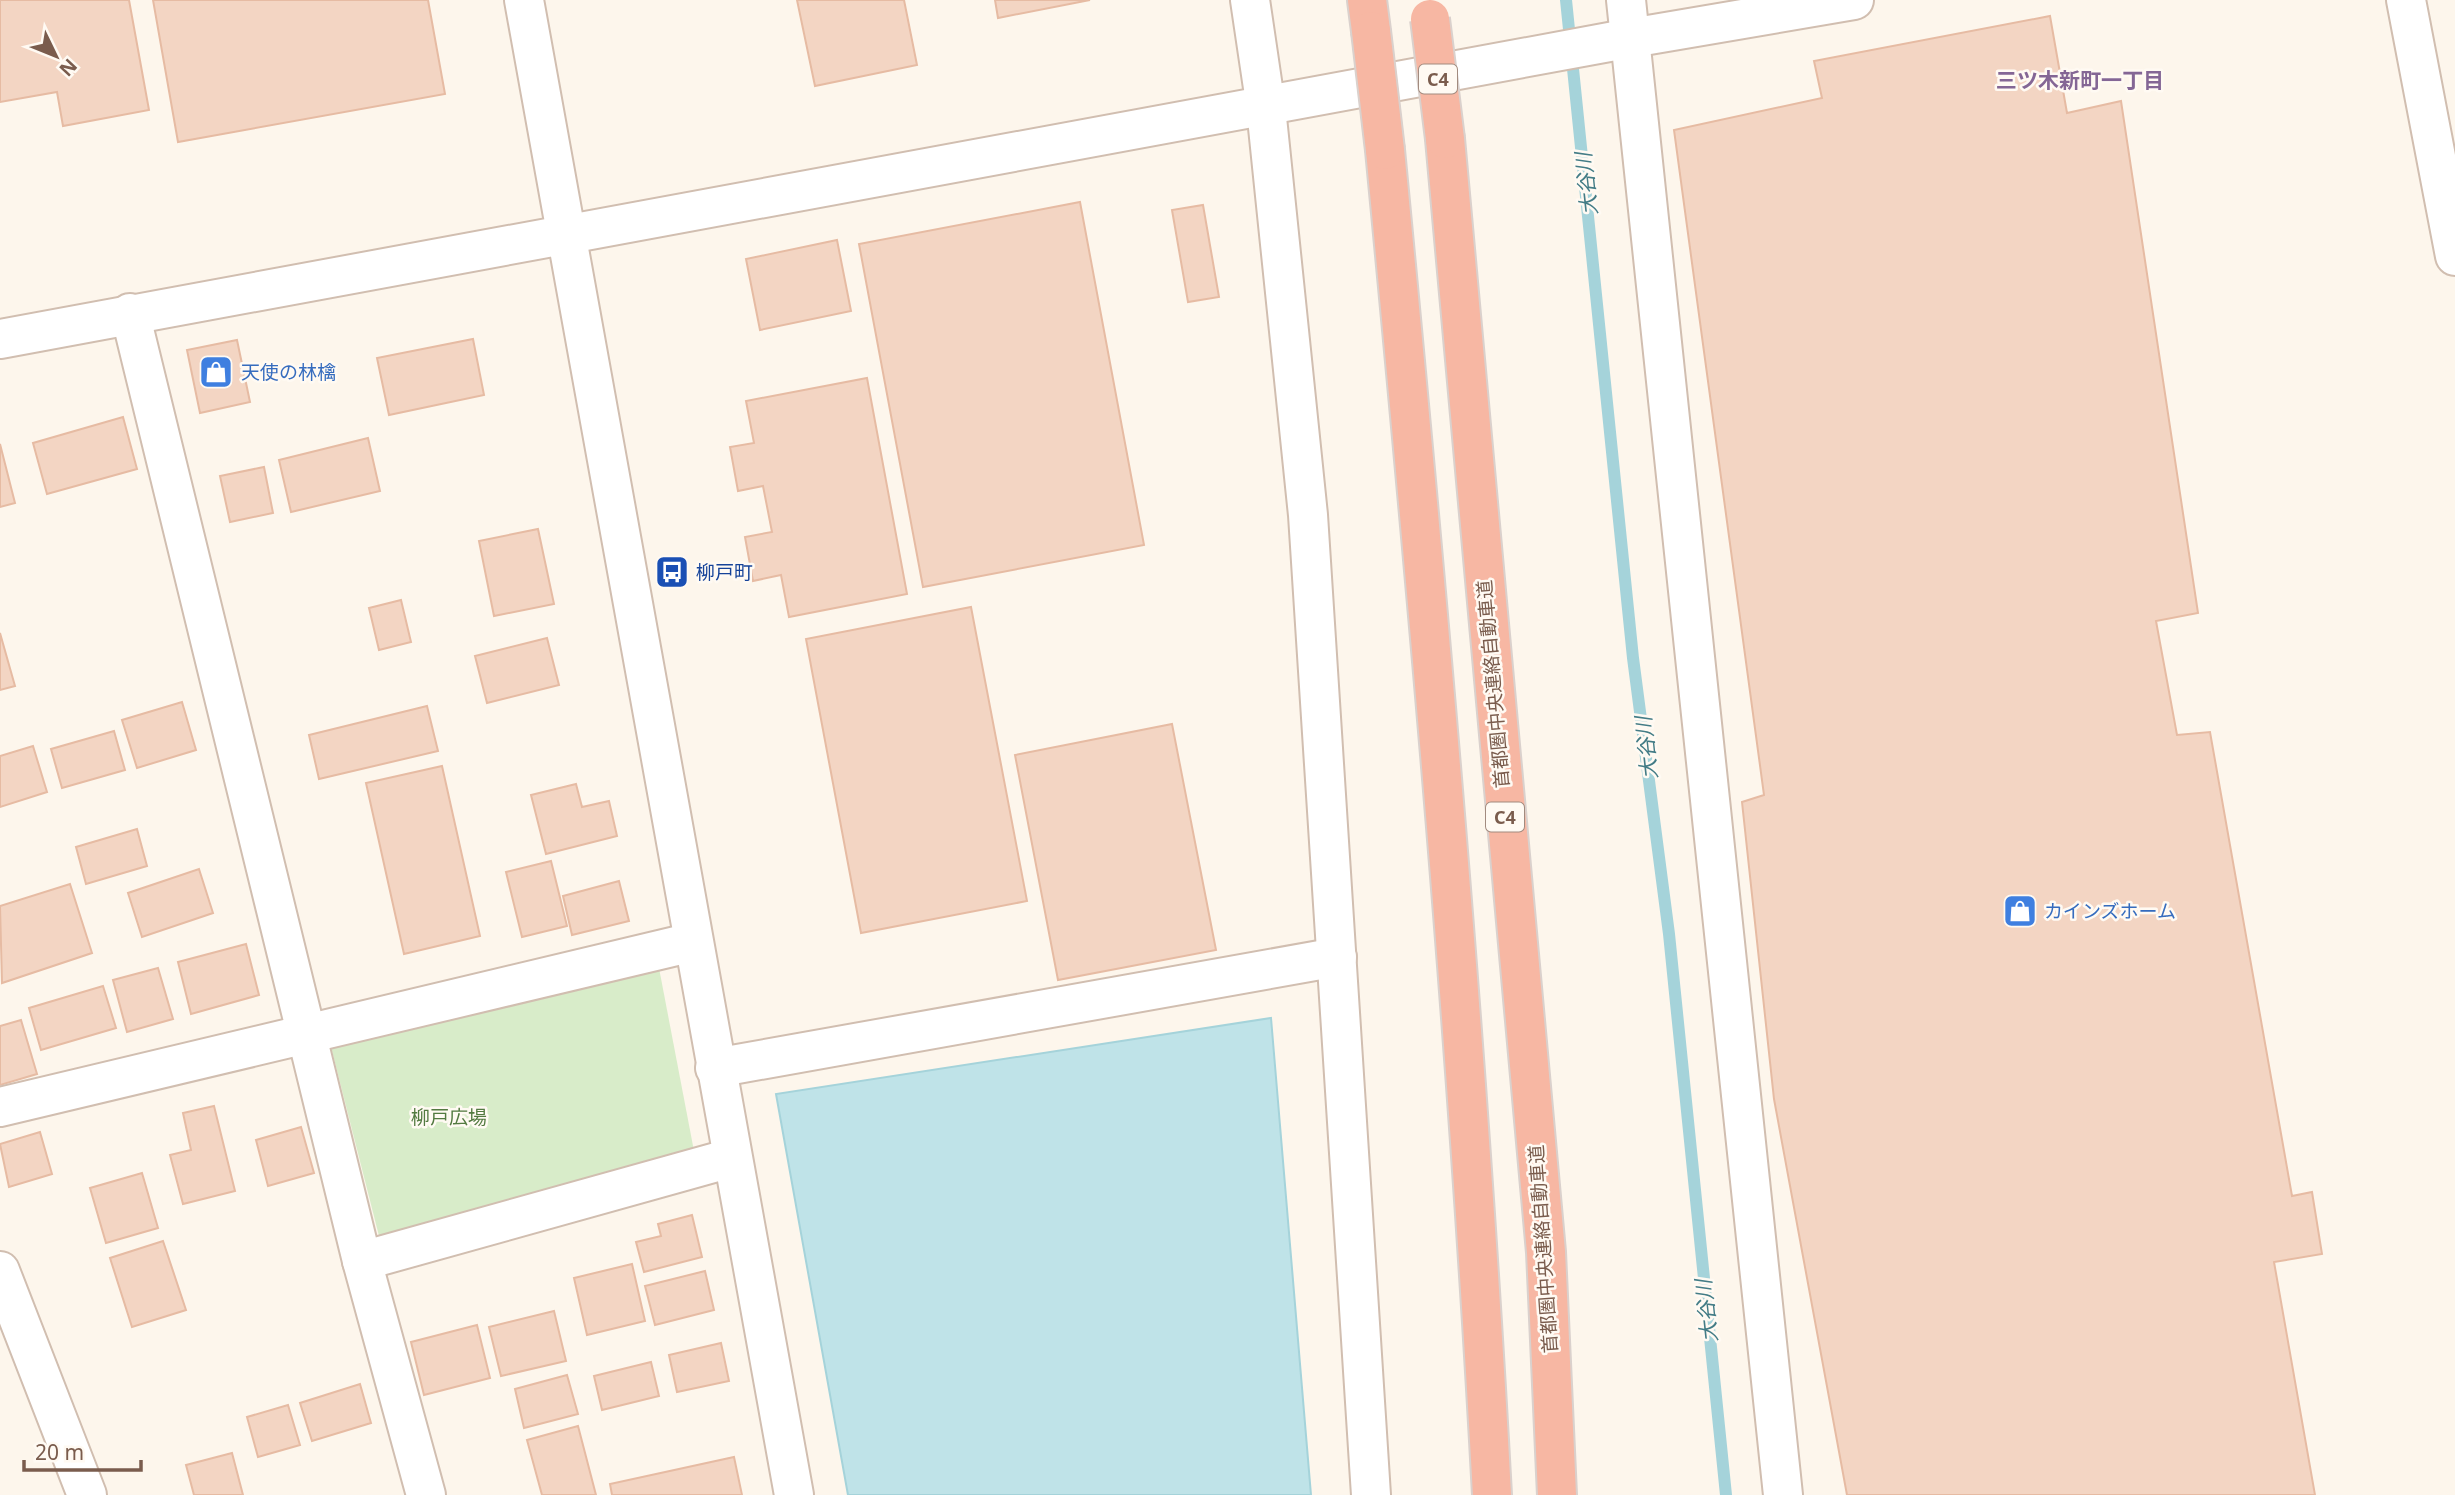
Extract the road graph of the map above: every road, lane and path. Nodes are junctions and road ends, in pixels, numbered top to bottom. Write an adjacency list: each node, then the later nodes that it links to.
1 (524, 0): 10 (street)
2 (1250, 0): 9 (street)
3 (1626, 0): 8 (street)
4 (1854, 0): 8 (street)
5 (2406, 0): 11 (street)
6 (1429, 10): 27 (highway, 首都圏中央連絡自動車道 / C4, bridge)
7 (1369, 15): 26 (highway, bridge)
8 (1631, 38): 9 (street); 28 (street)
9 (1266, 107): 10 (street); 15 (street)
10 (569, 235): 12 (street); 14 (street)
11 (2455, 256)
12 (130, 313): 13 (street); 16 (street)
13 (0, 339)
14 (693, 942): 16 (street); 17 (street)
15 (1337, 957): 17 (street); 25 (street)
16 (306, 1035): 18 (street); 20 (street)
17 (715, 1068): 19 (street)
18 (0, 1107)
19 (731, 1158): 20 (street); 24 (street)
20 (362, 1261): 23 (street)
21 (0, 1271): 22 (street)
22 (87, 1495)
23 (426, 1495)
24 (794, 1495)
25 (1371, 1495)
26 (1492, 1495)
27 (1557, 1495)
28 (1783, 1495)

